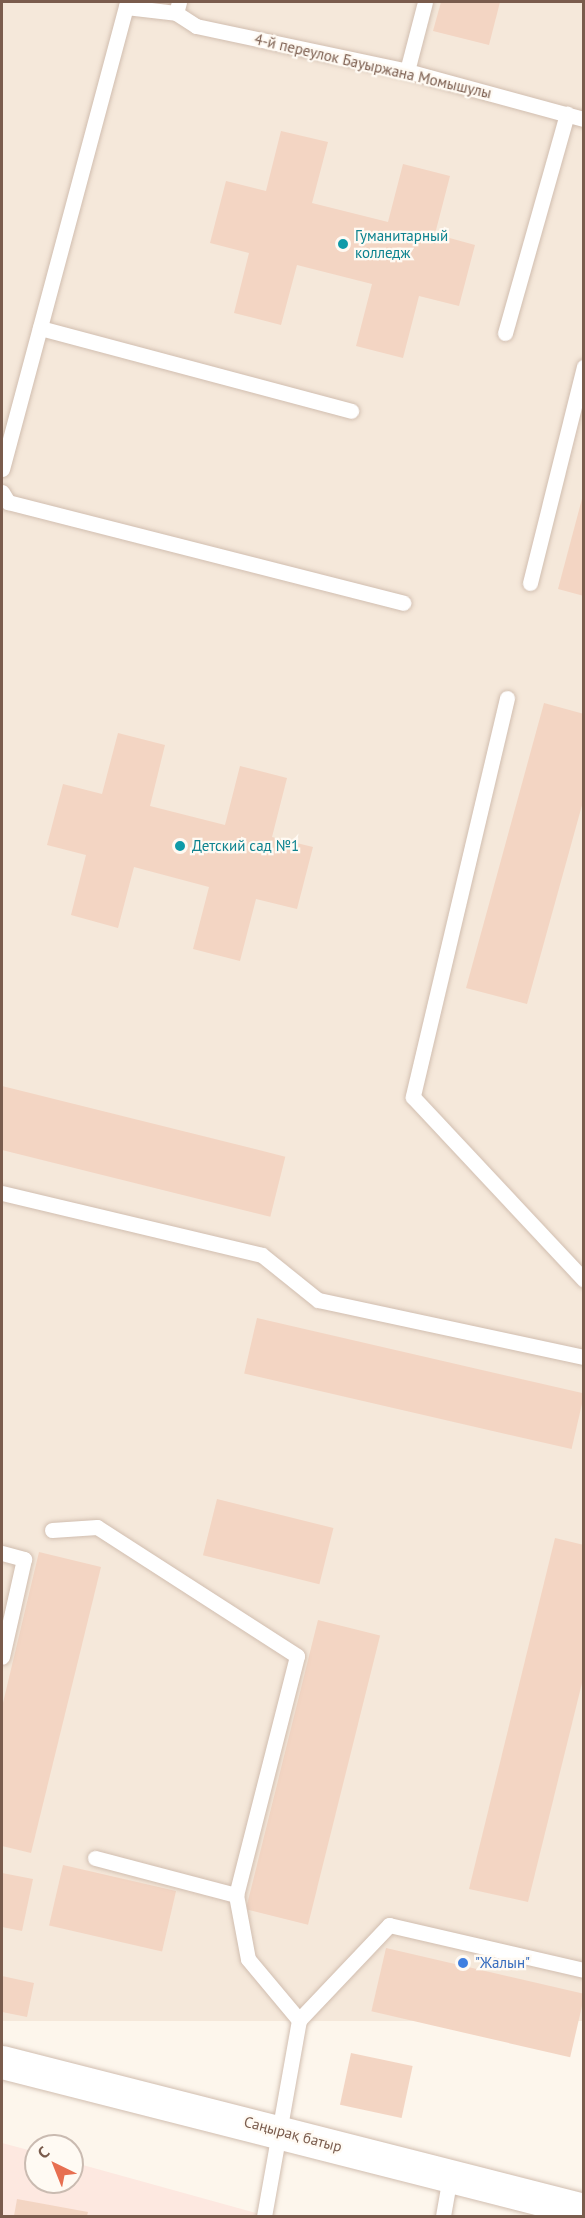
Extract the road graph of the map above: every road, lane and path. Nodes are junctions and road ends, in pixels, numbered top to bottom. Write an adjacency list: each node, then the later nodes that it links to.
1 (424, 2): 4 (lane)
2 (127, 4): 3 (lane, 4-й переулок Бауыржана Момышулы); 7 (lane)
3 (177, 8): 4 (lane, 4-й переулок Бауыржана Момышулы)
4 (407, 71): 5 (lane, 4-й переулок Бауыржана Момышулы)
5 (567, 114): 6 (lane, 4-й переулок Бауыржана Момышулы); 8 (lane)
6 (584, 119)
7 (40, 327): 10 (lane); 11 (lane)
8 (505, 333)
9 (584, 367): 13 (lane)
10 (351, 411)
11 (2, 469)
12 (2, 492): 14 (lane)
13 (530, 583)
14 (403, 603)
15 (507, 698): 17 (lane)
16 (2, 1193): 19 (lane)
17 (578, 1263): 18 (lane)
18 (584, 1280)
19 (584, 1357)
20 (52, 1530): 24 (lane)
21 (2, 1553): 22 (lane)
22 (2, 1657)
23 (95, 1858): 24 (lane)
24 (236, 1895): 26 (lane)
25 (584, 1970): 26 (lane)
26 (299, 2020): 28 (lane)
27 (2, 2062): 28 (street, Саңырақ батыр)
28 (280, 2129): 29 (street, Саңырақ батыр); 31 (lane)
29 (461, 2180): 30 (street, Саңырақ батыр); 32 (lane); 33 (street)
30 (584, 2210)
31 (264, 2217)
32 (443, 2217)
33 (504, 2217)

